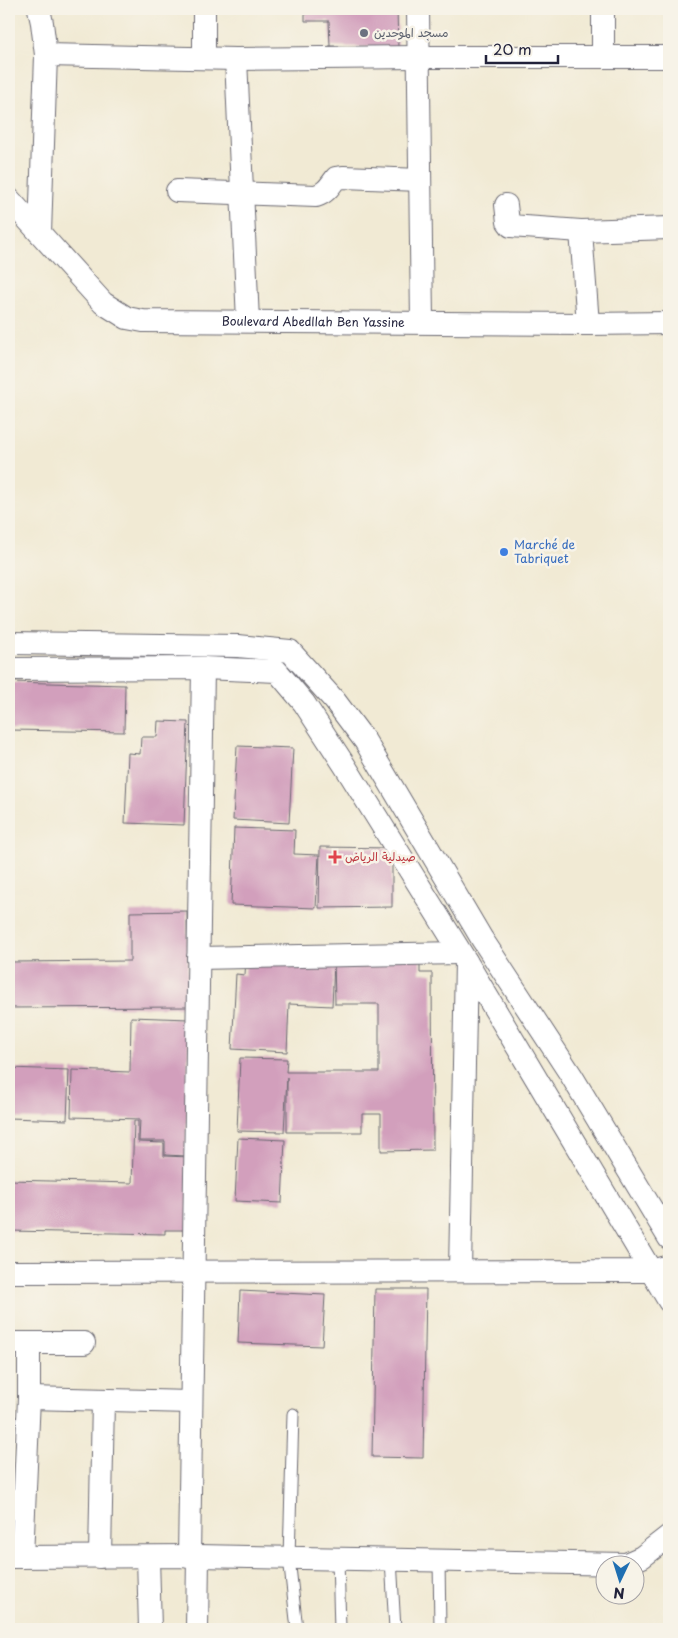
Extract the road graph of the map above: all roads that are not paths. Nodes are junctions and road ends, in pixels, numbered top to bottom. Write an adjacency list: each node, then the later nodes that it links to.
1 (39, 9): 5 (street)
2 (204, 9): 9 (street)
3 (418, 9): 7 (street)
4 (603, 9): 6 (street)
5 (46, 56): 9 (street); 18 (street)
6 (603, 56): 7 (street); 8 (street)
7 (418, 57): 10 (street); 11 (street)
8 (669, 57)
9 (204, 58): 10 (street)
10 (236, 59): 13 (street)
11 (420, 180): 13 (street); 20 (street)
12 (177, 191): 13 (street)
13 (242, 194): 19 (street)
14 (9, 199): 18 (street, Boulevard Abedllah Ben Yassine)
15 (506, 205): 17 (street)
16 (669, 228): 17 (street)
17 (581, 230): 22 (street)
18 (40, 232): 19 (street, Boulevard Abedllah Ben Yassine)
19 (248, 321): 20 (street, Boulevard Abedllah Ben Yassine)
20 (422, 322): 22 (street, Boulevard Abedllah Ben Yassine)
21 (669, 323): 22 (street, Boulevard Abedllah Ben Yassine)
22 (588, 324)
23 (9, 643): 24 (street)
24 (290, 651): 27 (street); 30 (street)
25 (203, 668): 26 (street); 27 (street); 29 (street)
26 (9, 669)
27 (277, 671): 28 (street)
28 (463, 957): 29 (street); 31 (street); 33 (street)
29 (198, 958): 32 (street)
30 (669, 1238)
31 (660, 1268): 33 (street); 35 (street)
32 (194, 1271): 33 (street); 34 (street); 40 (street)
33 (460, 1271)
34 (9, 1272)
35 (669, 1301)
36 (19, 1343): 37 (street); 38 (street)
37 (84, 1343)
38 (29, 1398): 39 (street); 45 (street)
39 (103, 1400): 40 (street); 43 (street)
40 (191, 1402): 44 (street)
41 (293, 1414): 47 (lane)
42 (669, 1536): 50 (street)
43 (100, 1556): 45 (street); 46 (street)
44 (193, 1556): 46 (street); 47 (street); 52 (street)
45 (15, 1557)
46 (148, 1557): 51 (street)
47 (289, 1558): 48 (street); 53 (lane)
48 (338, 1558): 49 (street); 54 (lane)
49 (391, 1559): 50 (street); 55 (lane)
50 (439, 1560): 56 (lane)
51 (150, 1629)
52 (197, 1629)
53 (297, 1629)
54 (340, 1629)
55 (395, 1629)
56 (440, 1629)

